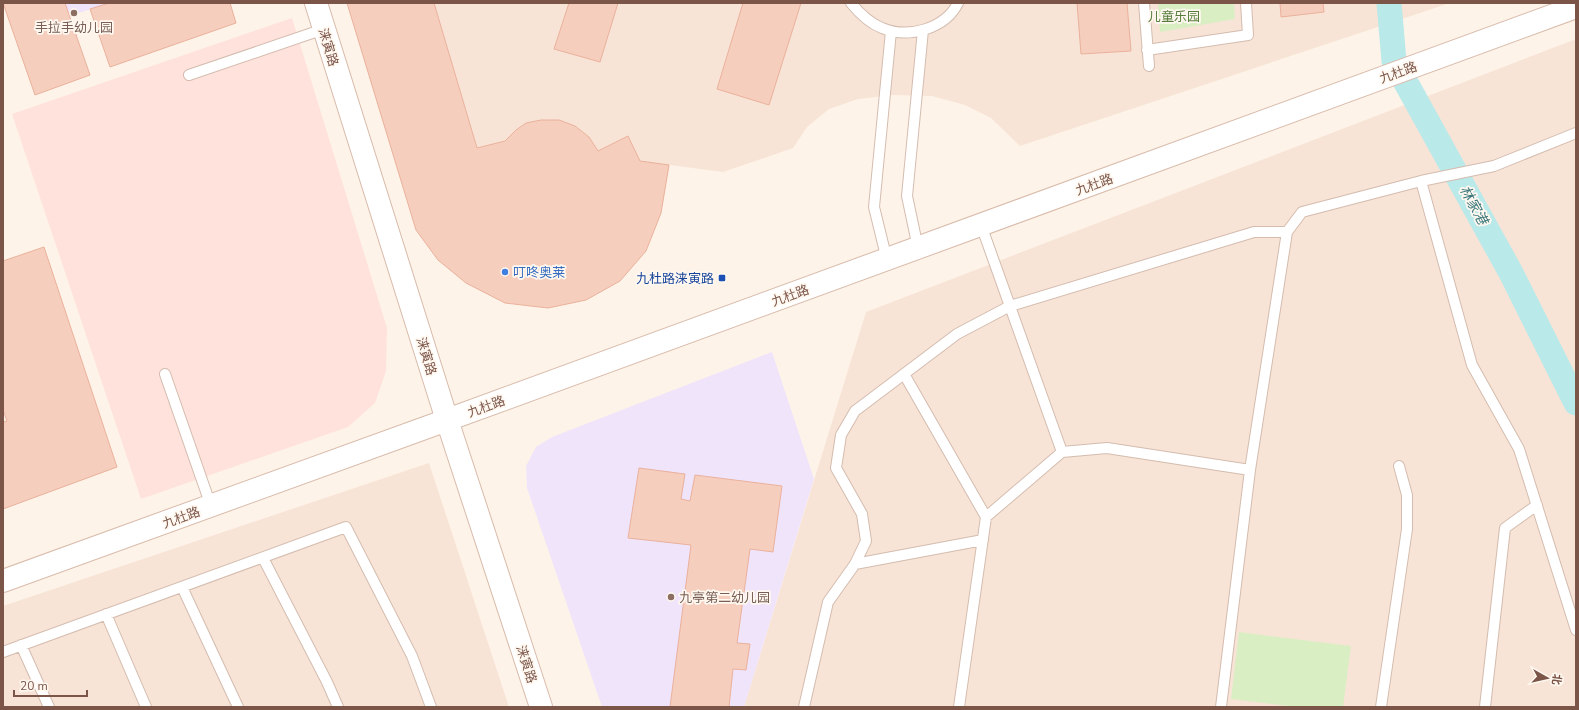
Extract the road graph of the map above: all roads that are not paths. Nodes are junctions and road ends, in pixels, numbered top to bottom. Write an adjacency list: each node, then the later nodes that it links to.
1 (316, 3): 7 (street, 涞寅路)
2 (851, 3): 9 (lane)
3 (958, 3): 8 (lane)
4 (1144, 3): 10 (lane)
5 (1246, 3): 10 (lane)
6 (1576, 7): 15 (street, 九杜路)
7 (324, 29): 12 (lane); 22 (street, 涞寅路)
8 (924, 30): 9 (lane); 17 (lane)
9 (891, 31): 18 (lane)
10 (1147, 50): 11 (lane)
11 (1149, 66)
12 (189, 75)
13 (1576, 133): 14 (lane)
14 (1421, 181): 16 (lane); 26 (lane)
15 (980, 225): 17 (street, 九杜路); 19 (lane)
16 (1287, 232): 19 (lane); 25 (lane)
17 (918, 248): 18 (street, 九杜路)
18 (887, 260): 22 (street, 九杜路)
19 (1010, 306): 21 (lane); 23 (lane)
20 (165, 374): 27 (lane)
21 (904, 374): 28 (lane); 31 (lane)
22 (447, 420): 27 (street, 九杜路); 43 (street, 涞寅路)
23 (1062, 452): 25 (lane); 28 (lane)
24 (1399, 466): 47 (lane)
25 (1250, 470): 46 (lane)
26 (1537, 505): 35 (lane); 48 (lane)
27 (211, 506): 32 (street, 九杜路)
28 (986, 517): 29 (lane)
29 (983, 540): 31 (lane); 45 (lane)
30 (263, 558): 33 (lane); 41 (lane); 42 (lane)
31 (855, 564): 44 (lane)
32 (3, 581)
33 (182, 587): 34 (lane); 40 (lane)
34 (106, 614): 36 (lane); 39 (lane)
35 (1576, 630)
36 (21, 645): 37 (lane); 38 (lane)
37 (3, 652)
38 (49, 707)
39 (146, 707)
40 (238, 707)
41 (338, 707)
42 (431, 707)
43 (542, 707)
44 (804, 707)
45 (960, 707)
46 (1222, 707)
47 (1380, 707)
48 (1485, 707)

